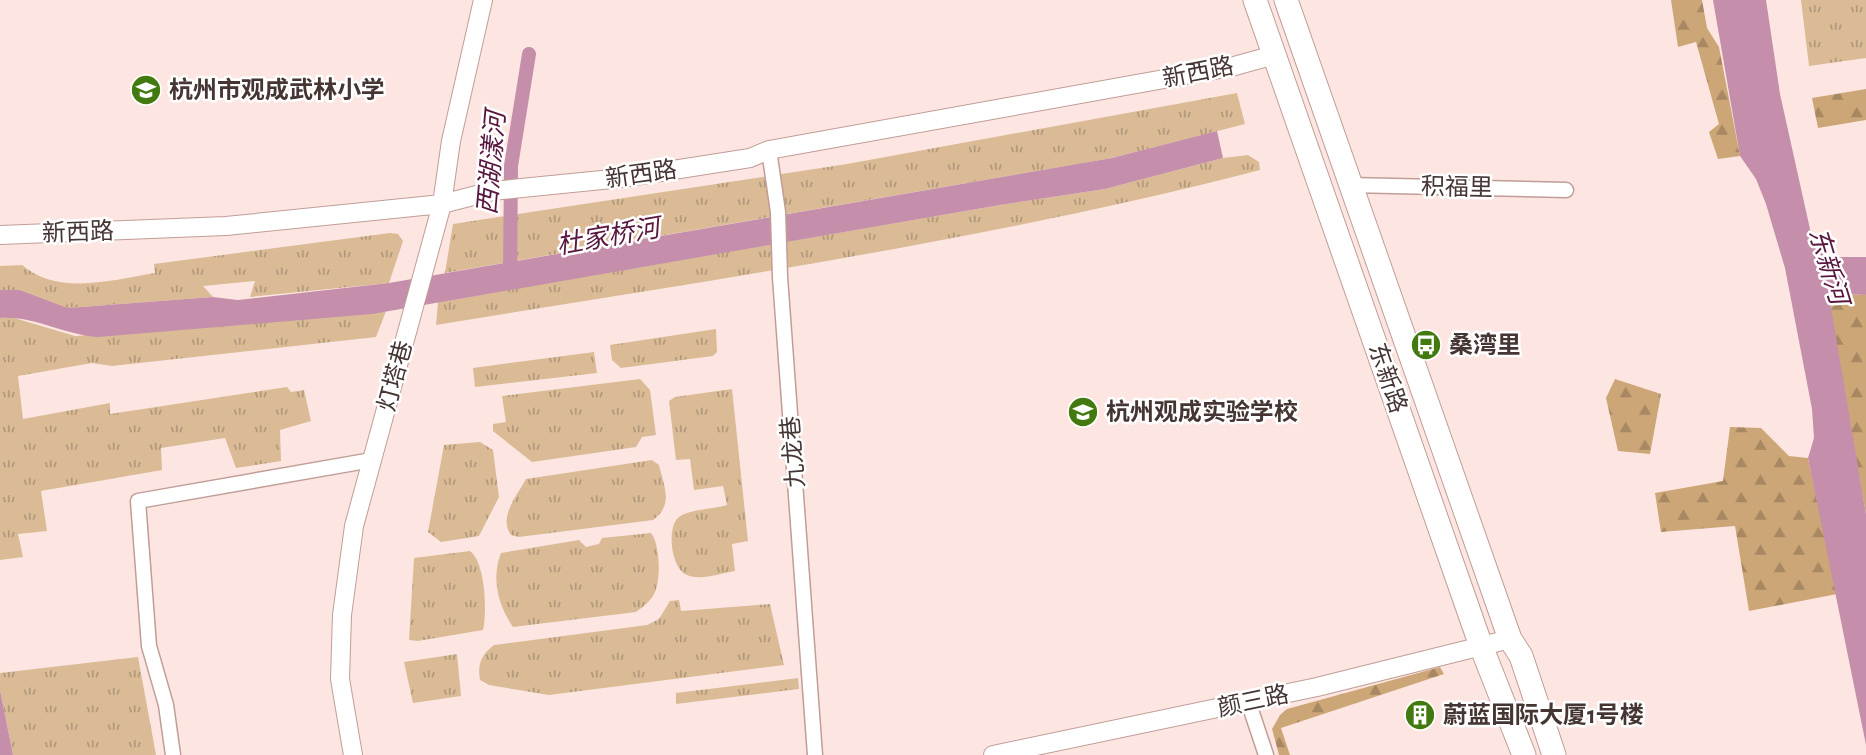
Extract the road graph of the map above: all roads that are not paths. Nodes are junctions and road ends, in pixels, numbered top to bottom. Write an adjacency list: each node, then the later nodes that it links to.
1 (484, 0): 8 (street, 灯塔巷)
2 (1255, 0): 4 (main road, 东新路)
3 (1286, 0): 6 (main road, 东新路)
4 (1275, 55): 5 (street, 新西路); 12 (main road, 东新路)
5 (769, 150): 8 (street, 新西路); 16 (street, 九龙巷)
6 (1349, 185): 7 (street, 积福里); 11 (main road, 东新路)
7 (1566, 190)
8 (442, 204): 9 (street, 新西路); 10 (street, 灯塔巷)
9 (0, 235)
10 (372, 460): 14 (street); 15 (street, 灯塔巷)
11 (1510, 639): 12 (street, 颜三路); 20 (main road, 东新路)
12 (1481, 646): 13 (street, 颜三路); 19 (main road, 东新路)
13 (1248, 701): 17 (street, 颜三路); 18 (street)
14 (173, 755)
15 (353, 755)
16 (815, 755)
17 (993, 755)
18 (1266, 755)
19 (1524, 755)
20 (1555, 755)

